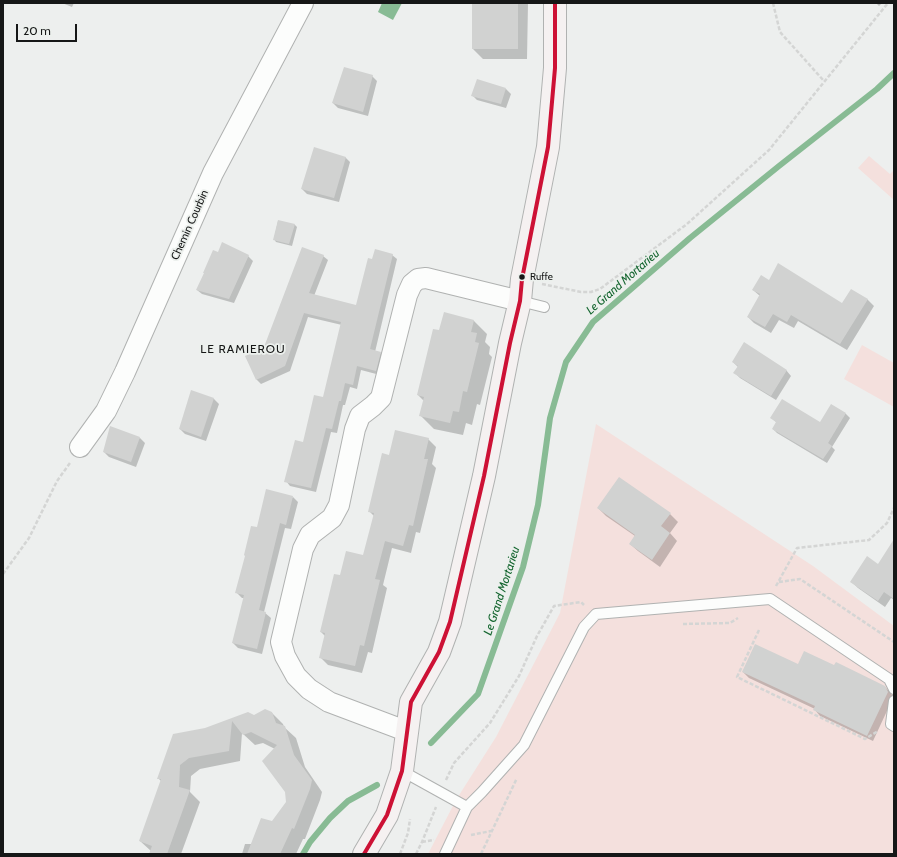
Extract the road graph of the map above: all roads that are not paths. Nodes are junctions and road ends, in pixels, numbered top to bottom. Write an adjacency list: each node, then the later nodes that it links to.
1 (303, 3): 5 (street, Chemin Courbin)
2 (555, 3): 3 (main road)
3 (520, 301): 4 (lane); 9 (main road); 9 (street)
4 (544, 307)
5 (80, 448)
6 (894, 689): 11 (lane)
7 (894, 701): 8 (lane)
8 (892, 725)
9 (406, 731): 10 (main road)
10 (402, 770): 11 (lane); 12 (main road)
11 (467, 807): 13 (lane)
12 (364, 854)
13 (445, 854)

